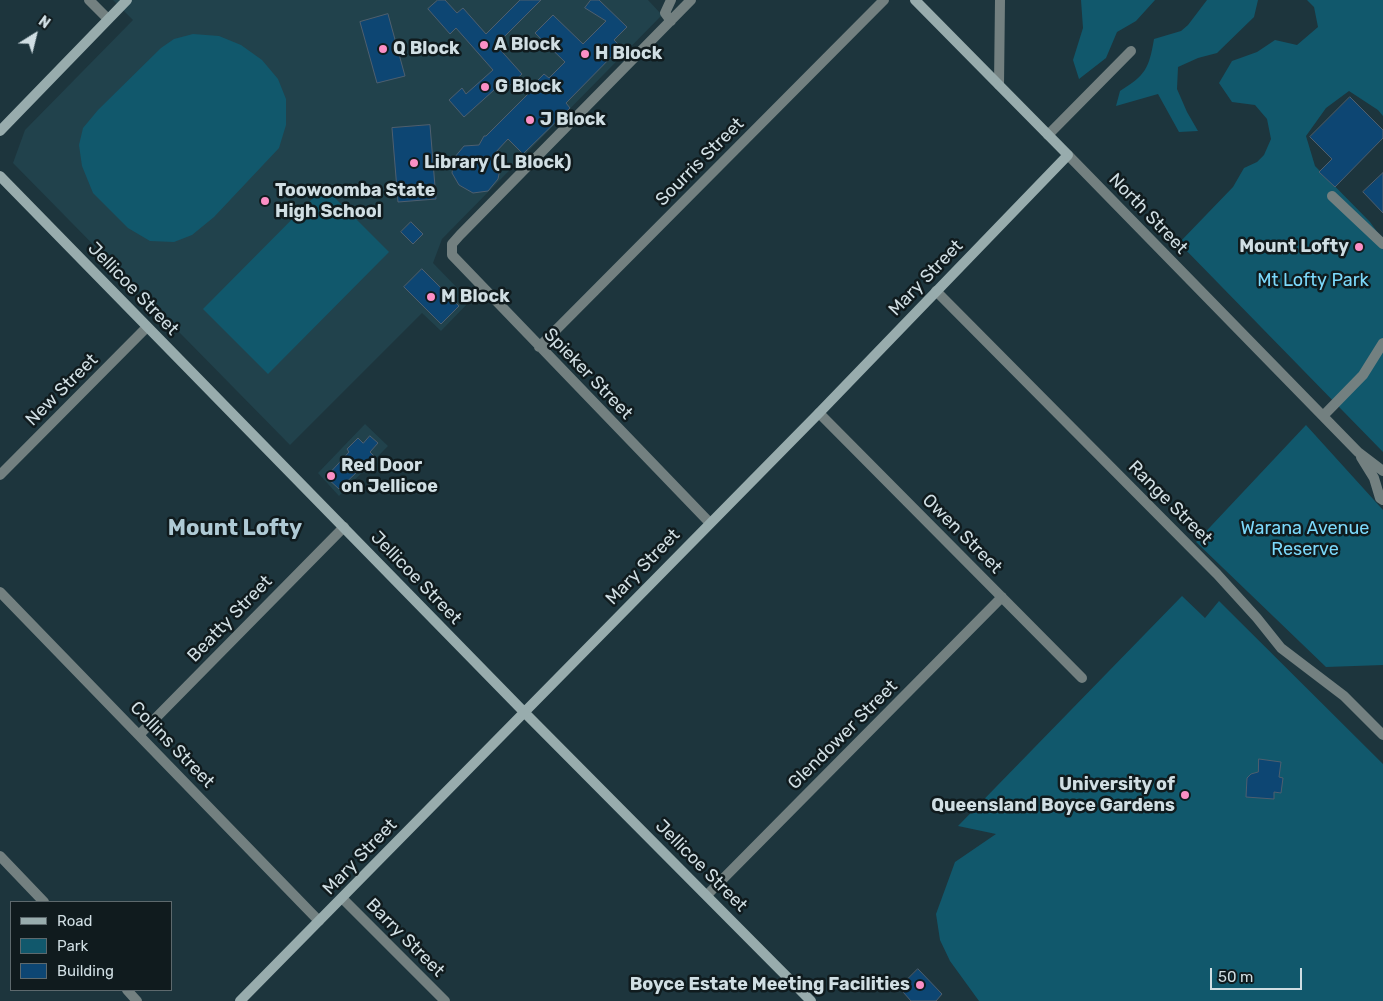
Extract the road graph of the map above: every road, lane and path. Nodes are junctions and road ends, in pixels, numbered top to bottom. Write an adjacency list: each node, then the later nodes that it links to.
1 (89, 0): 8 (street)
2 (127, 0): 8 (street)
3 (671, 0): 9 (street)
4 (692, 0): 9 (street)
5 (884, 0): 21 (street, Sourris Street)
6 (915, 0): 11 (street, North Street)
7 (1000, 0): 11 (street)
8 (108, 19): 12 (street)
9 (671, 21): 21 (street, Spieker Street)
10 (1131, 51): 13 (street)
11 (999, 85): 13 (street, North Street)
12 (0, 131)
13 (1048, 135): 14 (street, North Street)
14 (1068, 155): 18 (street, Mary Street); 23 (street, North Street)
15 (0, 176): 19 (street, Jellicoe Street)
16 (1332, 196): 17 (street)
17 (1383, 244)
18 (936, 291): 22 (street, Mary Street); 35 (street, Range Street)
19 (147, 327): 26 (street, New Street); 29 (street, Jellicoe Street)
20 (1383, 343): 23 (street)
21 (539, 346): 28 (street, Spieker Street)
22 (819, 413): 28 (street, Mary Street); 31 (street, Owen Street)
23 (1323, 416): 24 (street, North Street)
24 (1358, 452): 25 (street); 27 (street)
25 (1383, 471)
26 (0, 475)
27 (1383, 500)
28 (709, 522): 33 (street, Mary Street)
29 (344, 527): 33 (street, Jellicoe Street); 34 (street, Beatty Street)
30 (0, 592): 34 (street, Collins Street)
31 (1002, 597): 32 (street, Owen Street); 37 (street, Glendower Street)
32 (1082, 678)
33 (524, 712): 37 (street, Jellicoe Street); 38 (street, Mary Street)
34 (140, 734): 40 (street, Collins Street)
35 (1383, 735)
36 (0, 856): 39 (street)
37 (707, 895): 45 (street, Jellicoe Street)
38 (342, 898): 40 (street, Mary Street); 44 (street, Barry Street)
39 (43, 901)
40 (319, 921): 43 (street, Mary Street)
41 (128, 991): 42 (street)
42 (137, 1001)
43 (240, 1001)
44 (445, 1001)
45 (811, 1001)

